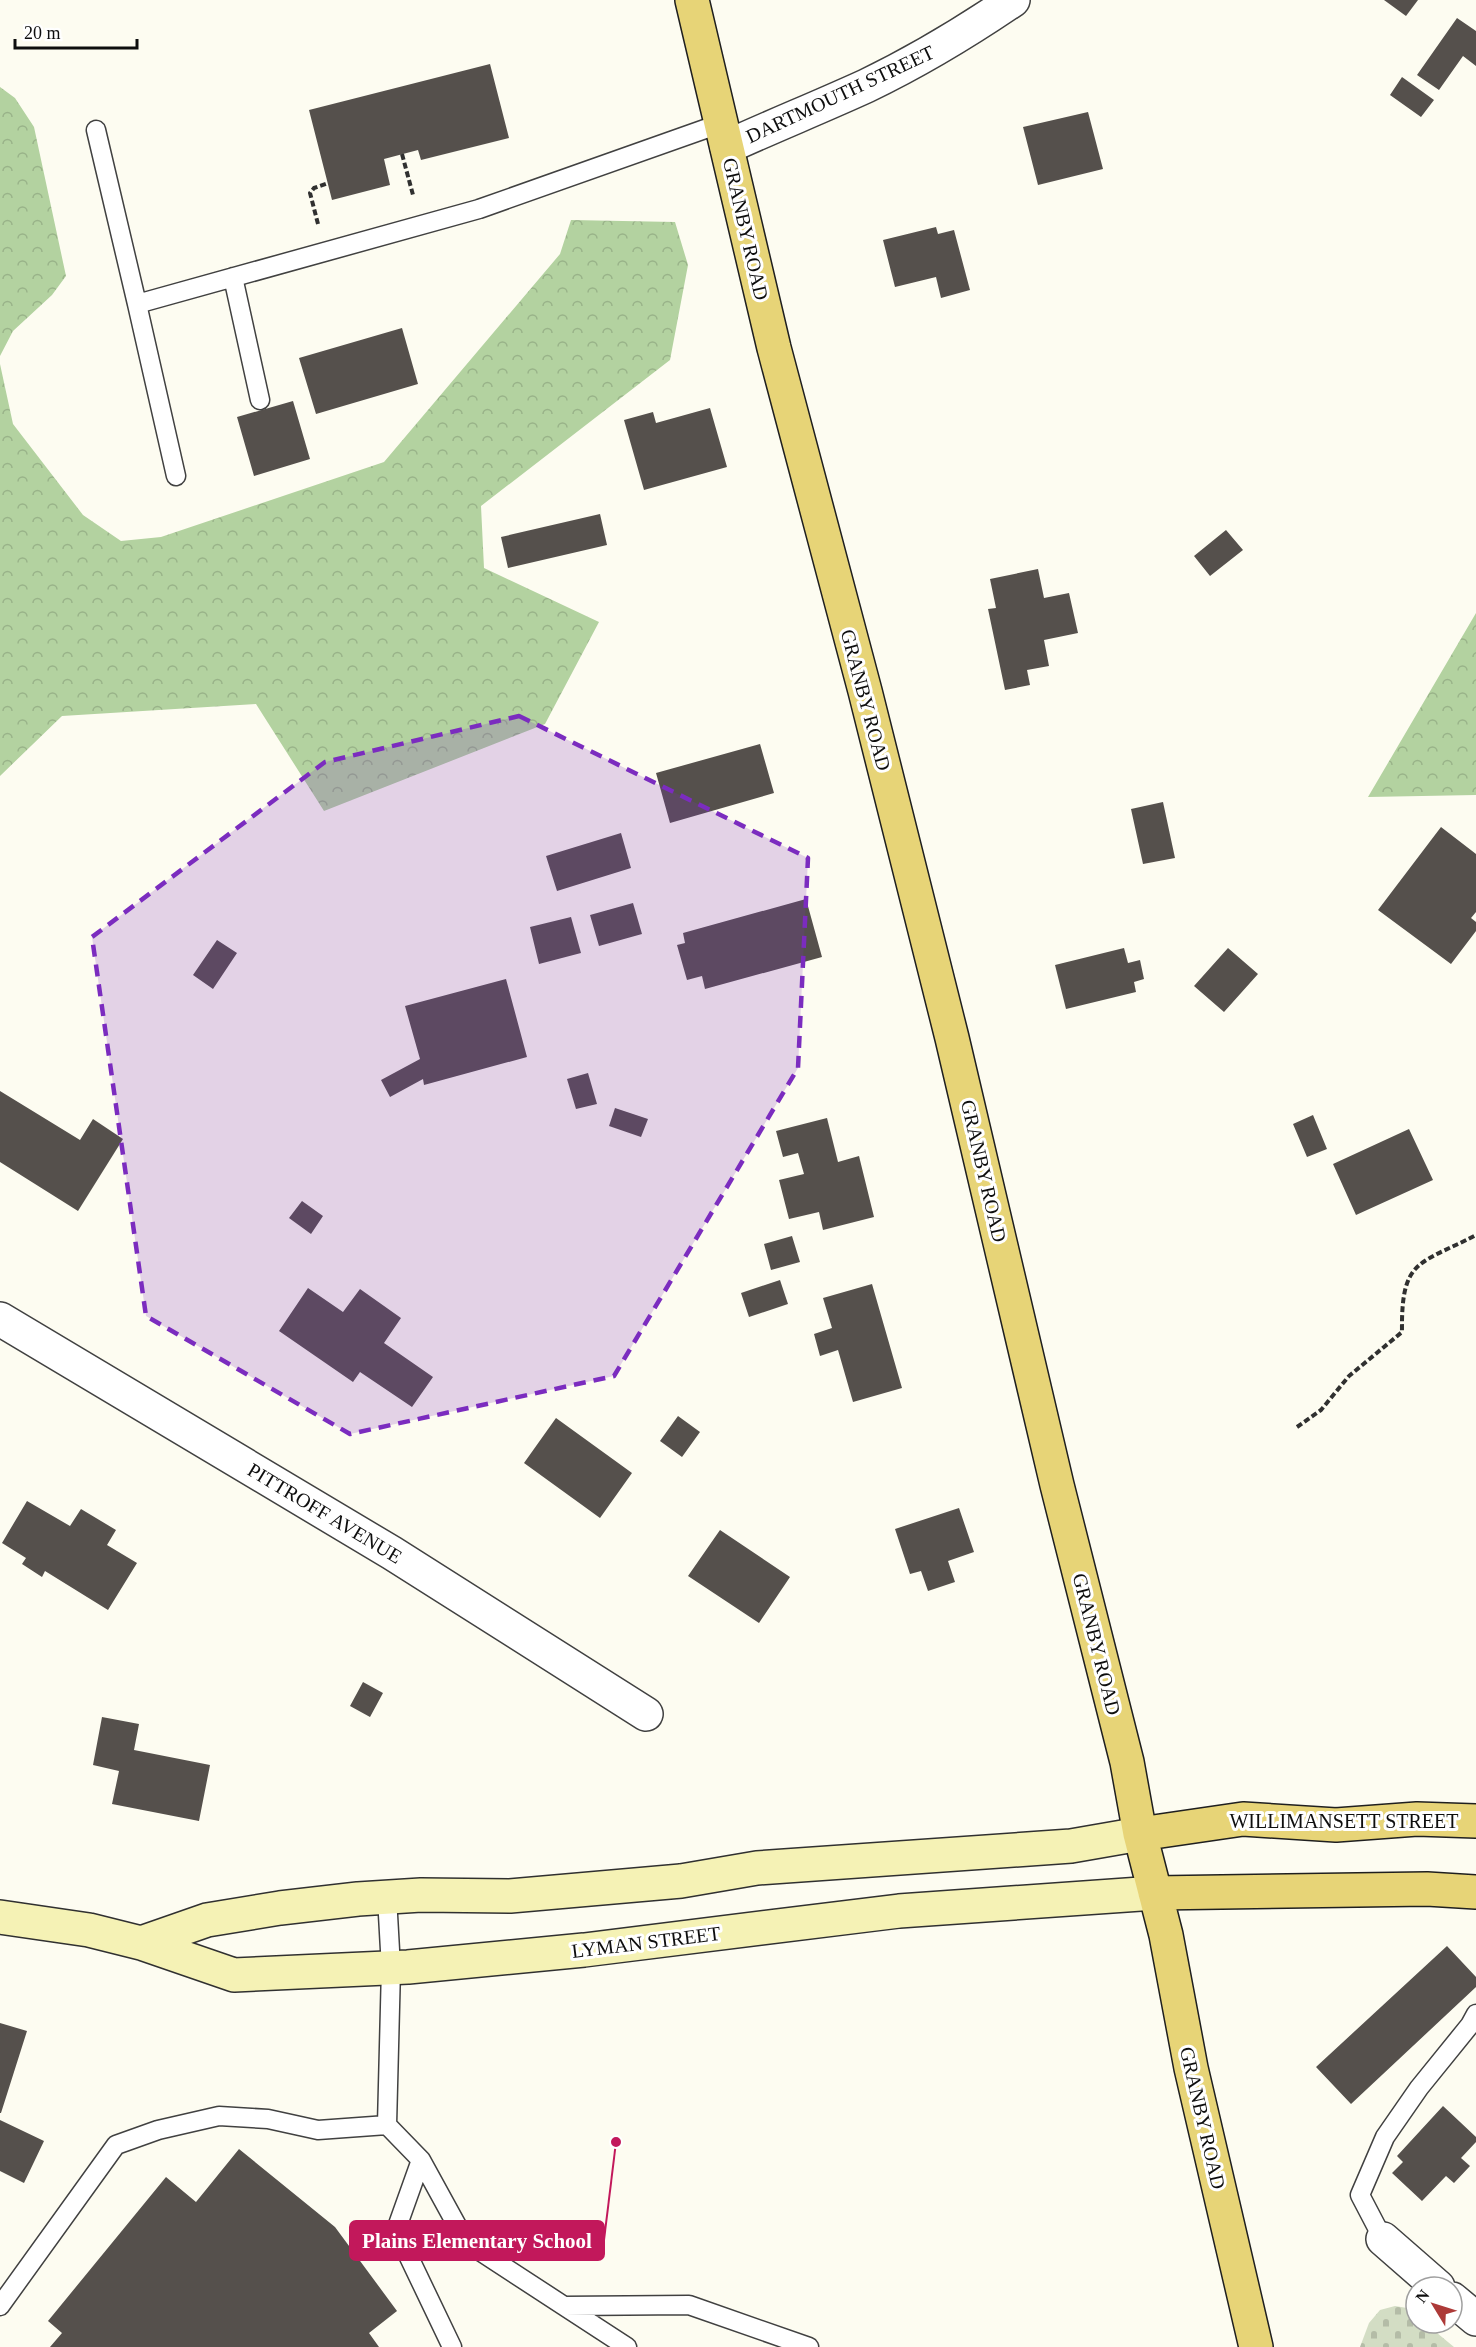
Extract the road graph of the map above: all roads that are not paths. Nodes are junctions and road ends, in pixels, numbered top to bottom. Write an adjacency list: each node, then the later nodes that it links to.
1 (692, 0): 4 (main road, GRANBY ROAD)
2 (1013, 0): 4 (street, DARTMOUTH STREET)
3 (96, 130): 6 (lane)
4 (724, 135): 5 (lane); 12 (main road, GRANBY ROAD)
5 (233, 276): 6 (lane); 7 (lane)
6 (137, 304): 8 (lane)
7 (260, 400)
8 (176, 476)
9 (0, 1319): 10 (street, PITTROFF AVENUE)
10 (646, 1713)
11 (1476, 1821): 12 (main road, WILLIMANSETT STREET)
12 (1140, 1834): 14 (main road, GRANBY ROAD); 15 (main road)
13 (1476, 1892): 14 (main road)
14 (1155, 1893): 18 (main road, LYMAN STREET); 31 (main road, GRANBY ROAD)
15 (387, 1897): 17 (main road); 18 (lane)
16 (0, 1917): 17 (main road, LYMAN STREET)
17 (141, 1943): 18 (main road, LYMAN STREET)
18 (391, 1968): 20 (lane)
19 (1476, 2014): 22 (lane)
20 (387, 2125): 21 (lane); 24 (lane)
21 (421, 2160): 25 (lane); 28 (lane)
22 (1383, 2239): 23 (street)
23 (1424, 2275)
24 (0, 2306)
25 (564, 2306): 29 (lane); 30 (lane)
26 (1464, 2309): 27 (street)
27 (1476, 2319)
28 (452, 2347)
29 (627, 2347)
30 (809, 2347)
31 (1256, 2347)

